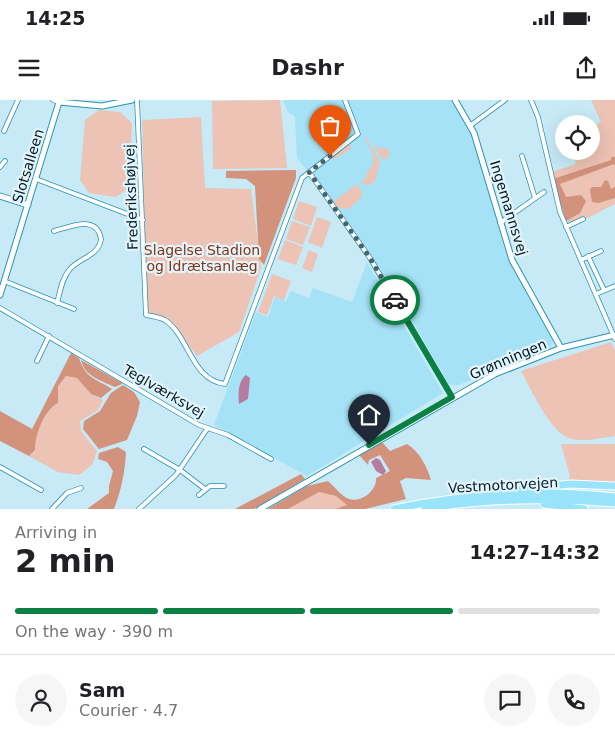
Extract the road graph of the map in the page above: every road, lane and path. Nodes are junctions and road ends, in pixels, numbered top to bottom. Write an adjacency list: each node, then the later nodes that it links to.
1 (18, 100): 11 (street)
2 (53, 100): 9 (street)
3 (132, 100): 9 (street)
4 (137, 100): 22 (street, Frederikshøjvej)
5 (345, 100): 15 (street)
6 (455, 100): 10 (street, Ingemannsvej)
7 (505, 100): 10 (street)
8 (531, 100): 24 (street)
9 (59, 101): 16 (street, Slotsalleen)
10 (471, 125): 23 (street, Ingemannsvej)
11 (4, 131)
12 (522, 156): 19 (street)
13 (5, 161): 14 (street)
14 (0, 167)
15 (309, 172): 22 (street, Frederikshøjvej); 41 (street)
16 (36, 179): 20 (street, Slotsalleen); 22 (street)
17 (544, 192): 19 (street)
18 (0, 196): 20 (street)
19 (535, 198): 23 (street)
20 (28, 205): 29 (street, Slotsalleen)
21 (583, 219): 24 (street)
22 (143, 220)
23 (500, 223): 39 (street, Ingemannsvej)
24 (566, 227): 28 (street)
25 (54, 231): 34 (street)
26 (601, 251): 27 (street)
27 (588, 256): 28 (street); 31 (street)
28 (581, 260): 32 (street)
29 (3, 279): 33 (street, Slotsalleen); 34 (street)
30 (615, 286): 31 (street)
31 (604, 290): 32 (street)
32 (596, 294): 38 (street)
33 (0, 295)
34 (57, 303): 36 (street)
35 (0, 308): 37 (street, Teglværksvej)
36 (74, 309)
37 (49, 336): 40 (street); 42 (street, Teglværksvej)
38 (614, 336): 39 (street, Grønningen)
39 (561, 348): 41 (street, Grønningen)
40 (37, 361)
41 (452, 397): 59 (street, Grønningen)
42 (207, 429): 44 (street, Teglværksvej); 46 (street)
43 (144, 449): 46 (street)
44 (271, 459)
45 (0, 467): 51 (street)
46 (180, 470): 50 (street); 58 (street)
47 (224, 486): 50 (street)
48 (615, 486): 56 (highway)
49 (81, 488): 57 (street)
50 (205, 489): 52 (street)
51 (42, 490)
52 (199, 495)
53 (615, 497): 56 (highway, Vestmotorvejen)
54 (509, 502): 55 (highway, Vestmotorvejen); 61 (highway, Vestmotorvejen); 62 (highway)
55 (615, 503)
56 (410, 505): 60 (highway, Vestmotorvejen)
57 (52, 509)
58 (140, 509)
59 (260, 509)
60 (394, 509)
61 (425, 509)
62 (584, 509)

